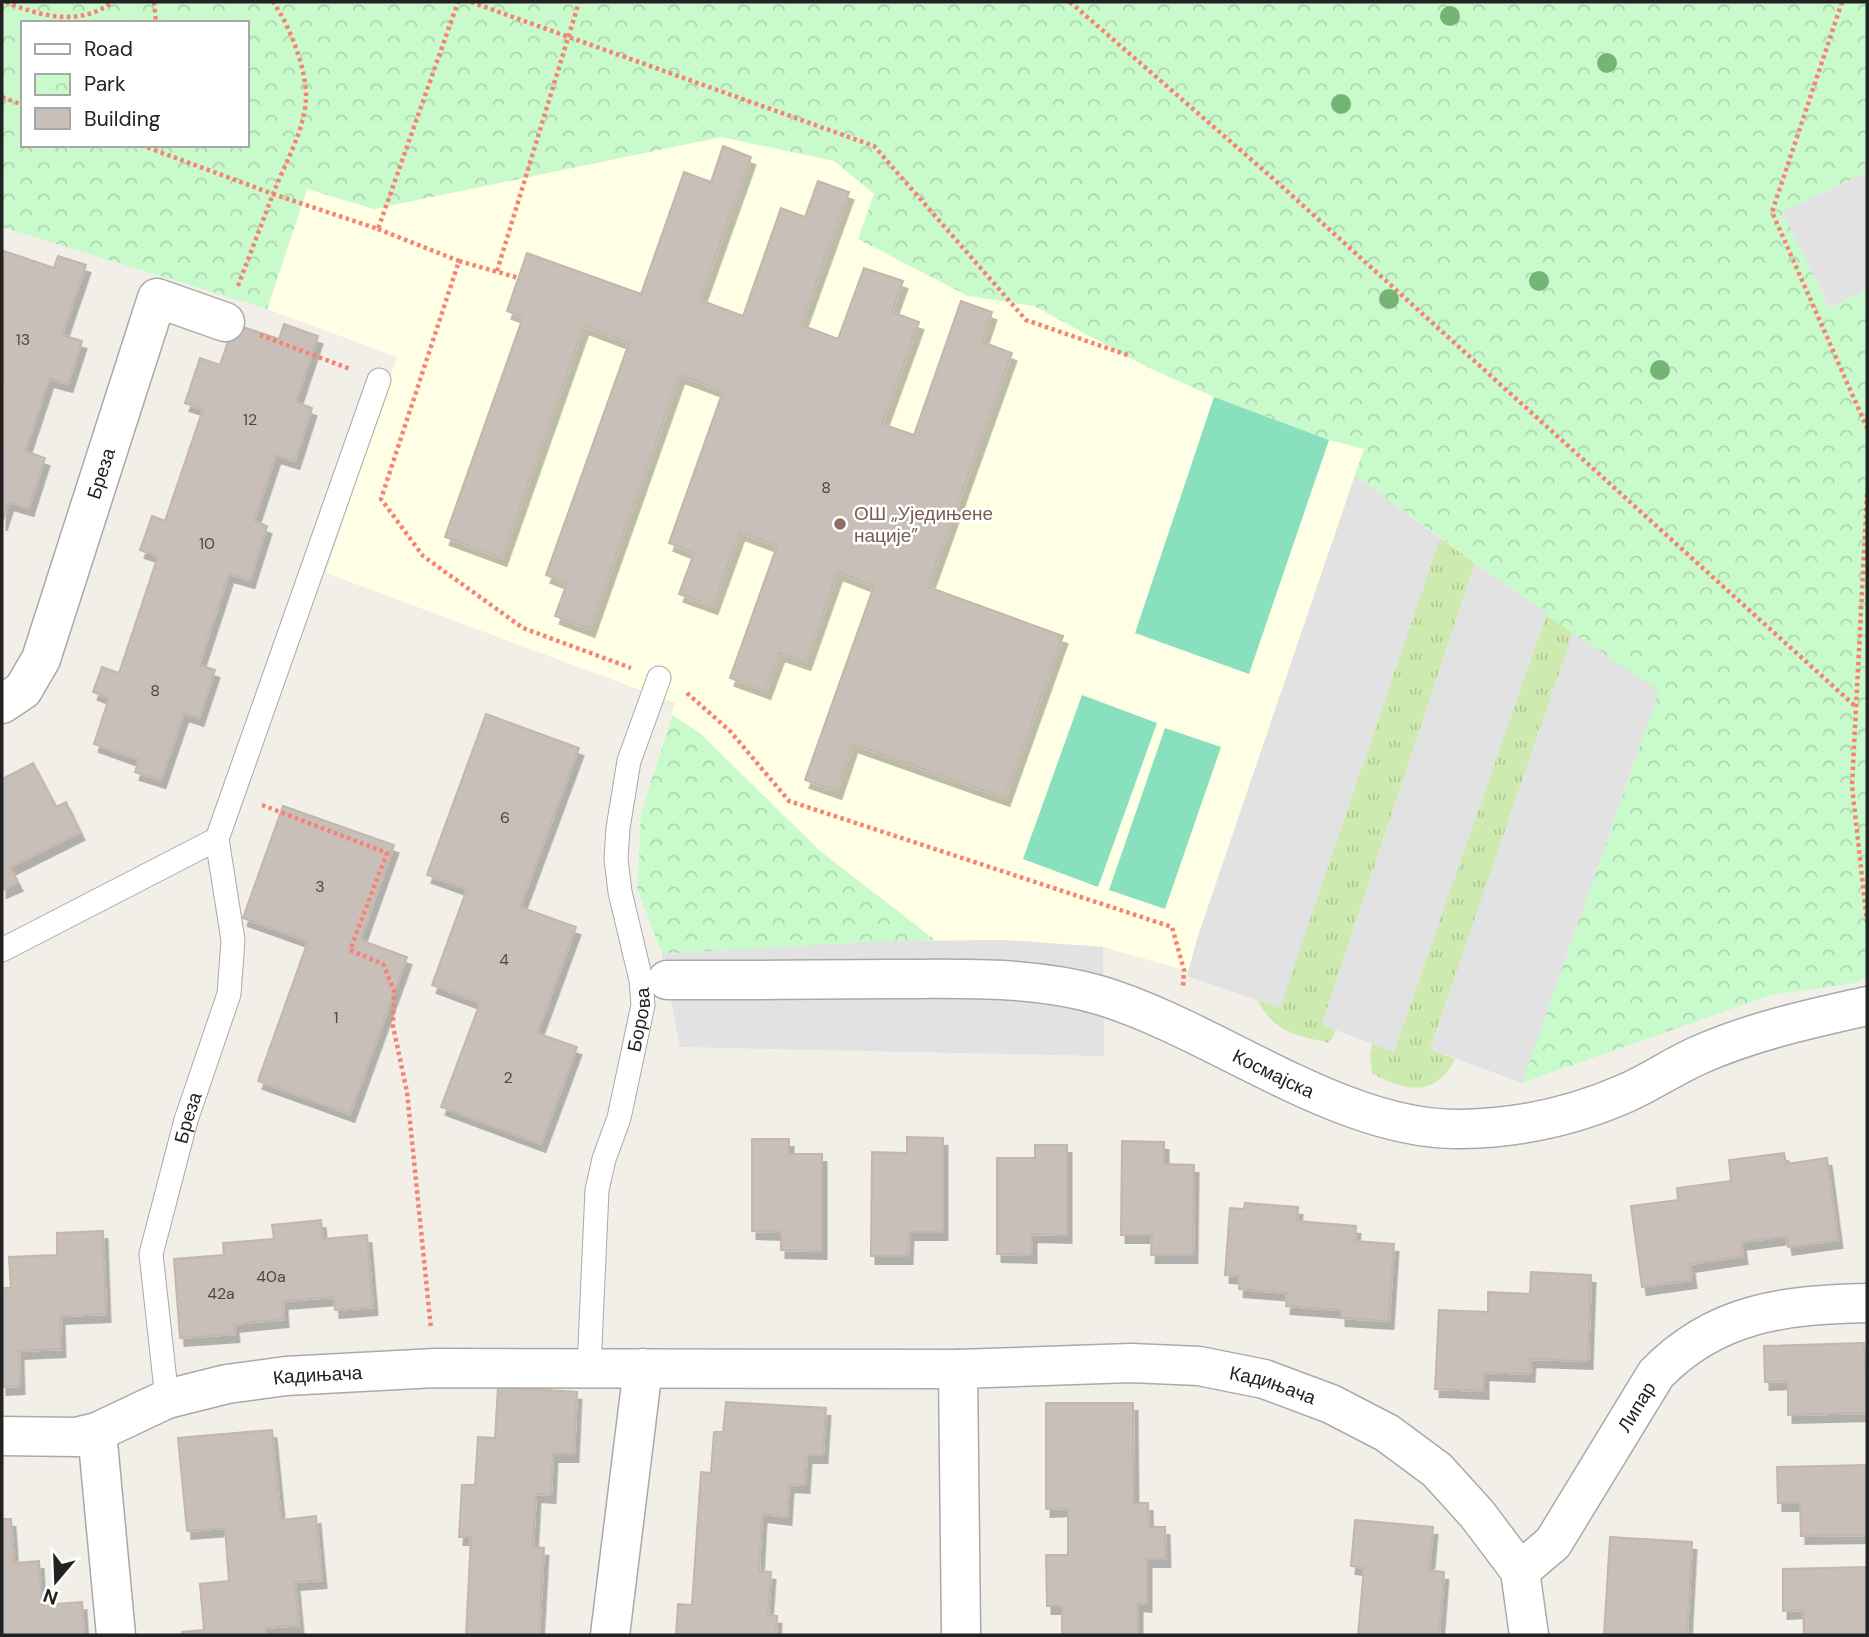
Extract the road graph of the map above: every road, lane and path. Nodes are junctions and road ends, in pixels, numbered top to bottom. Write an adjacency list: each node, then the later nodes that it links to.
1 (6, 2): 2 (path)
2 (112, 2)
3 (154, 2): 10 (path)
4 (273, 2): 17 (path)
5 (458, 2): 18 (path)
6 (471, 2): 11 (path)
7 (579, 2): 11 (path)
8 (1070, 2): 29 (path)
9 (1842, 2): 25 (path)
10 (156, 21)
11 (567, 36): 20 (path); 23 (path)
12 (2, 97): 13 (path)
13 (21, 104)
14 (147, 147): 16 (path)
15 (165, 147): 16 (path)
16 (166, 154): 17 (path)
17 (273, 194): 18 (path); 22 (path)
18 (378, 229): 19 (path)
19 (459, 261): 20 (path); 27 (path)
20 (497, 271): 21 (path)
21 (519, 278)
22 (225, 322): 24 (path); 28 (street, Бреза)
23 (1130, 356)
24 (379, 380): 30 (lane, Бреза)
25 (1867, 428)
26 (1867, 494): 29 (path)
27 (659, 678): 36 (path); 40 (lane, Борова)
28 (2, 704)
29 (1854, 706): 32 (path)
30 (233, 794): 31 (lane, Бреза); 39 (path)
31 (217, 839): 33 (lane); 42 (lane, Бреза)
32 (1867, 922)
33 (2, 950)
34 (667, 980): 36 (street, Космајска)
35 (1867, 1006): 36 (street, Космајска)
36 (1174, 1026)
37 (1867, 1303): 45 (street, Липар)
38 (643, 1367): 40 (street, Кадињача); 41 (street, Кадињача); 48 (street)
39 (435, 1368): 40 (street, Кадињача); 42 (street, Кадињача)
40 (589, 1368)
41 (958, 1369): 45 (street, Кадињача); 46 (street)
42 (167, 1399): 43 (street, Кадињача)
43 (97, 1432): 44 (street, Кадињача); 47 (street)
44 (2, 1436)
45 (1520, 1571): 49 (street)
46 (961, 1632)
47 (116, 1635)
48 (610, 1635)
49 (1529, 1635)

